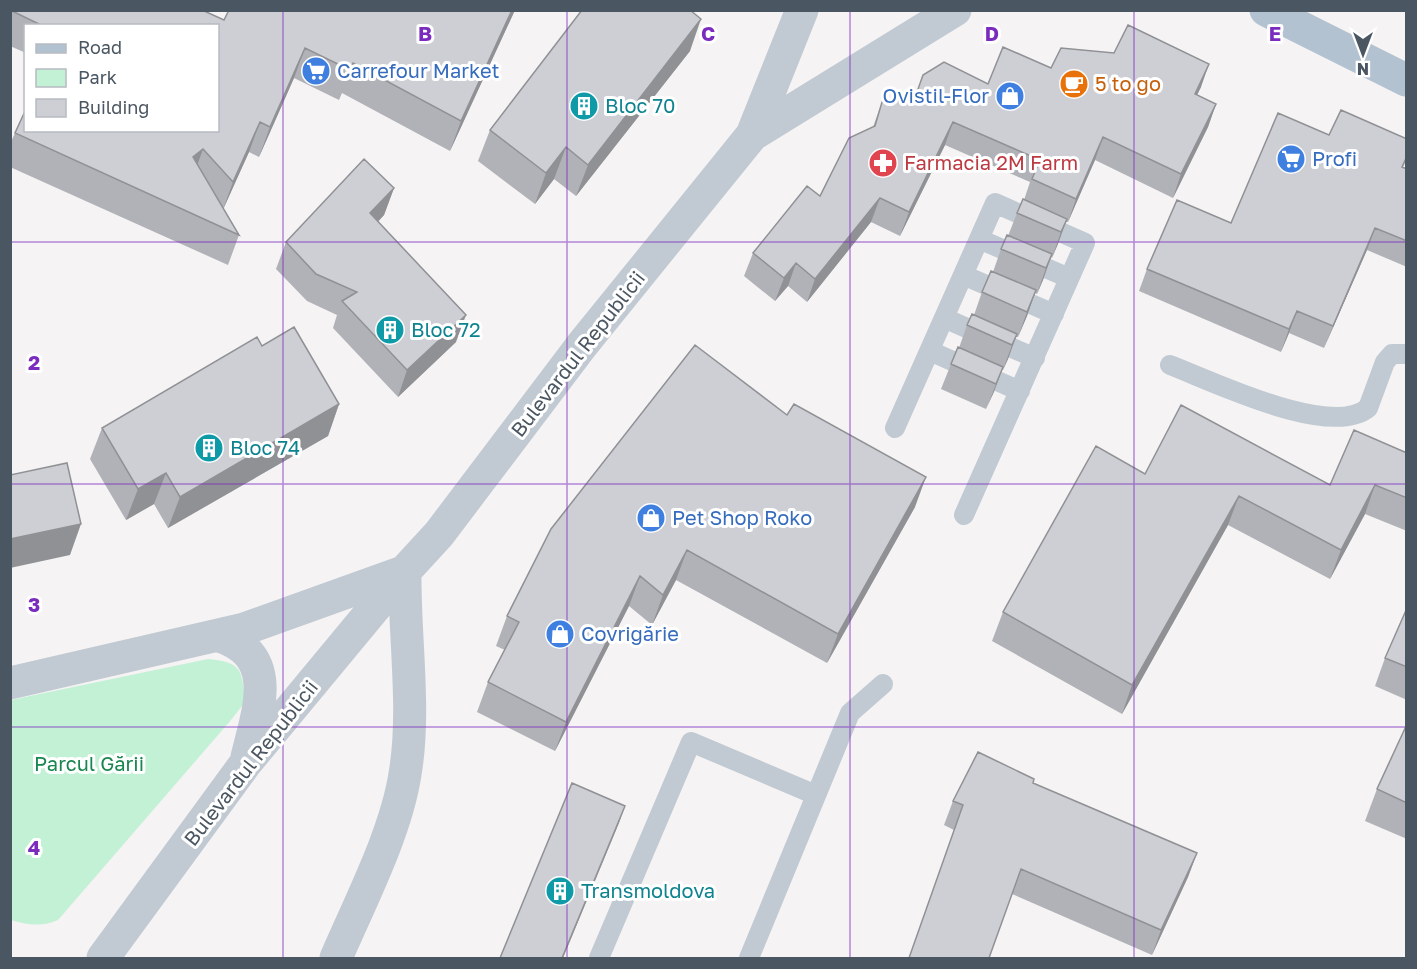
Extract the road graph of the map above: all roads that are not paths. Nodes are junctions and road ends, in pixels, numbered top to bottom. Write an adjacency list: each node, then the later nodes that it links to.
1 (802, 10): 5 (street, Bulevardul Republicii)
2 (955, 10): 5 (street, Bulevardul Republicii)
3 (1266, 10): 4 (main road)
4 (1407, 80)
5 (752, 135): 18 (street, Bulevardul Republicii)
6 (979, 239): 7 (lane); 8 (lane); 8 (lane)
7 (963, 275): 9 (lane); 10 (lane)
8 (1069, 278): 9 (lane)
9 (1054, 314): 13 (lane)
10 (944, 318): 11 (lane); 13 (lane)
11 (930, 351): 15 (lane); 16 (lane)
12 (1407, 354): 14 (lane)
13 (1035, 358): 15 (lane)
14 (1170, 365)
15 (1020, 391): 17 (lane)
16 (895, 429)
17 (964, 515)
18 (405, 572): 19 (street, Bulevardul Republicii); 22 (street, Bulevardul Republicii); 25 (street)
19 (220, 636): 20 (street, Bulevardul Republicii); 22 (street)
20 (10, 683)
21 (883, 684): 23 (lane)
22 (245, 764): 24 (street, Bulevardul Republicii)
23 (816, 795): 26 (lane); 27 (lane)
24 (104, 958)
25 (336, 958)
26 (599, 958)
27 (749, 958)

